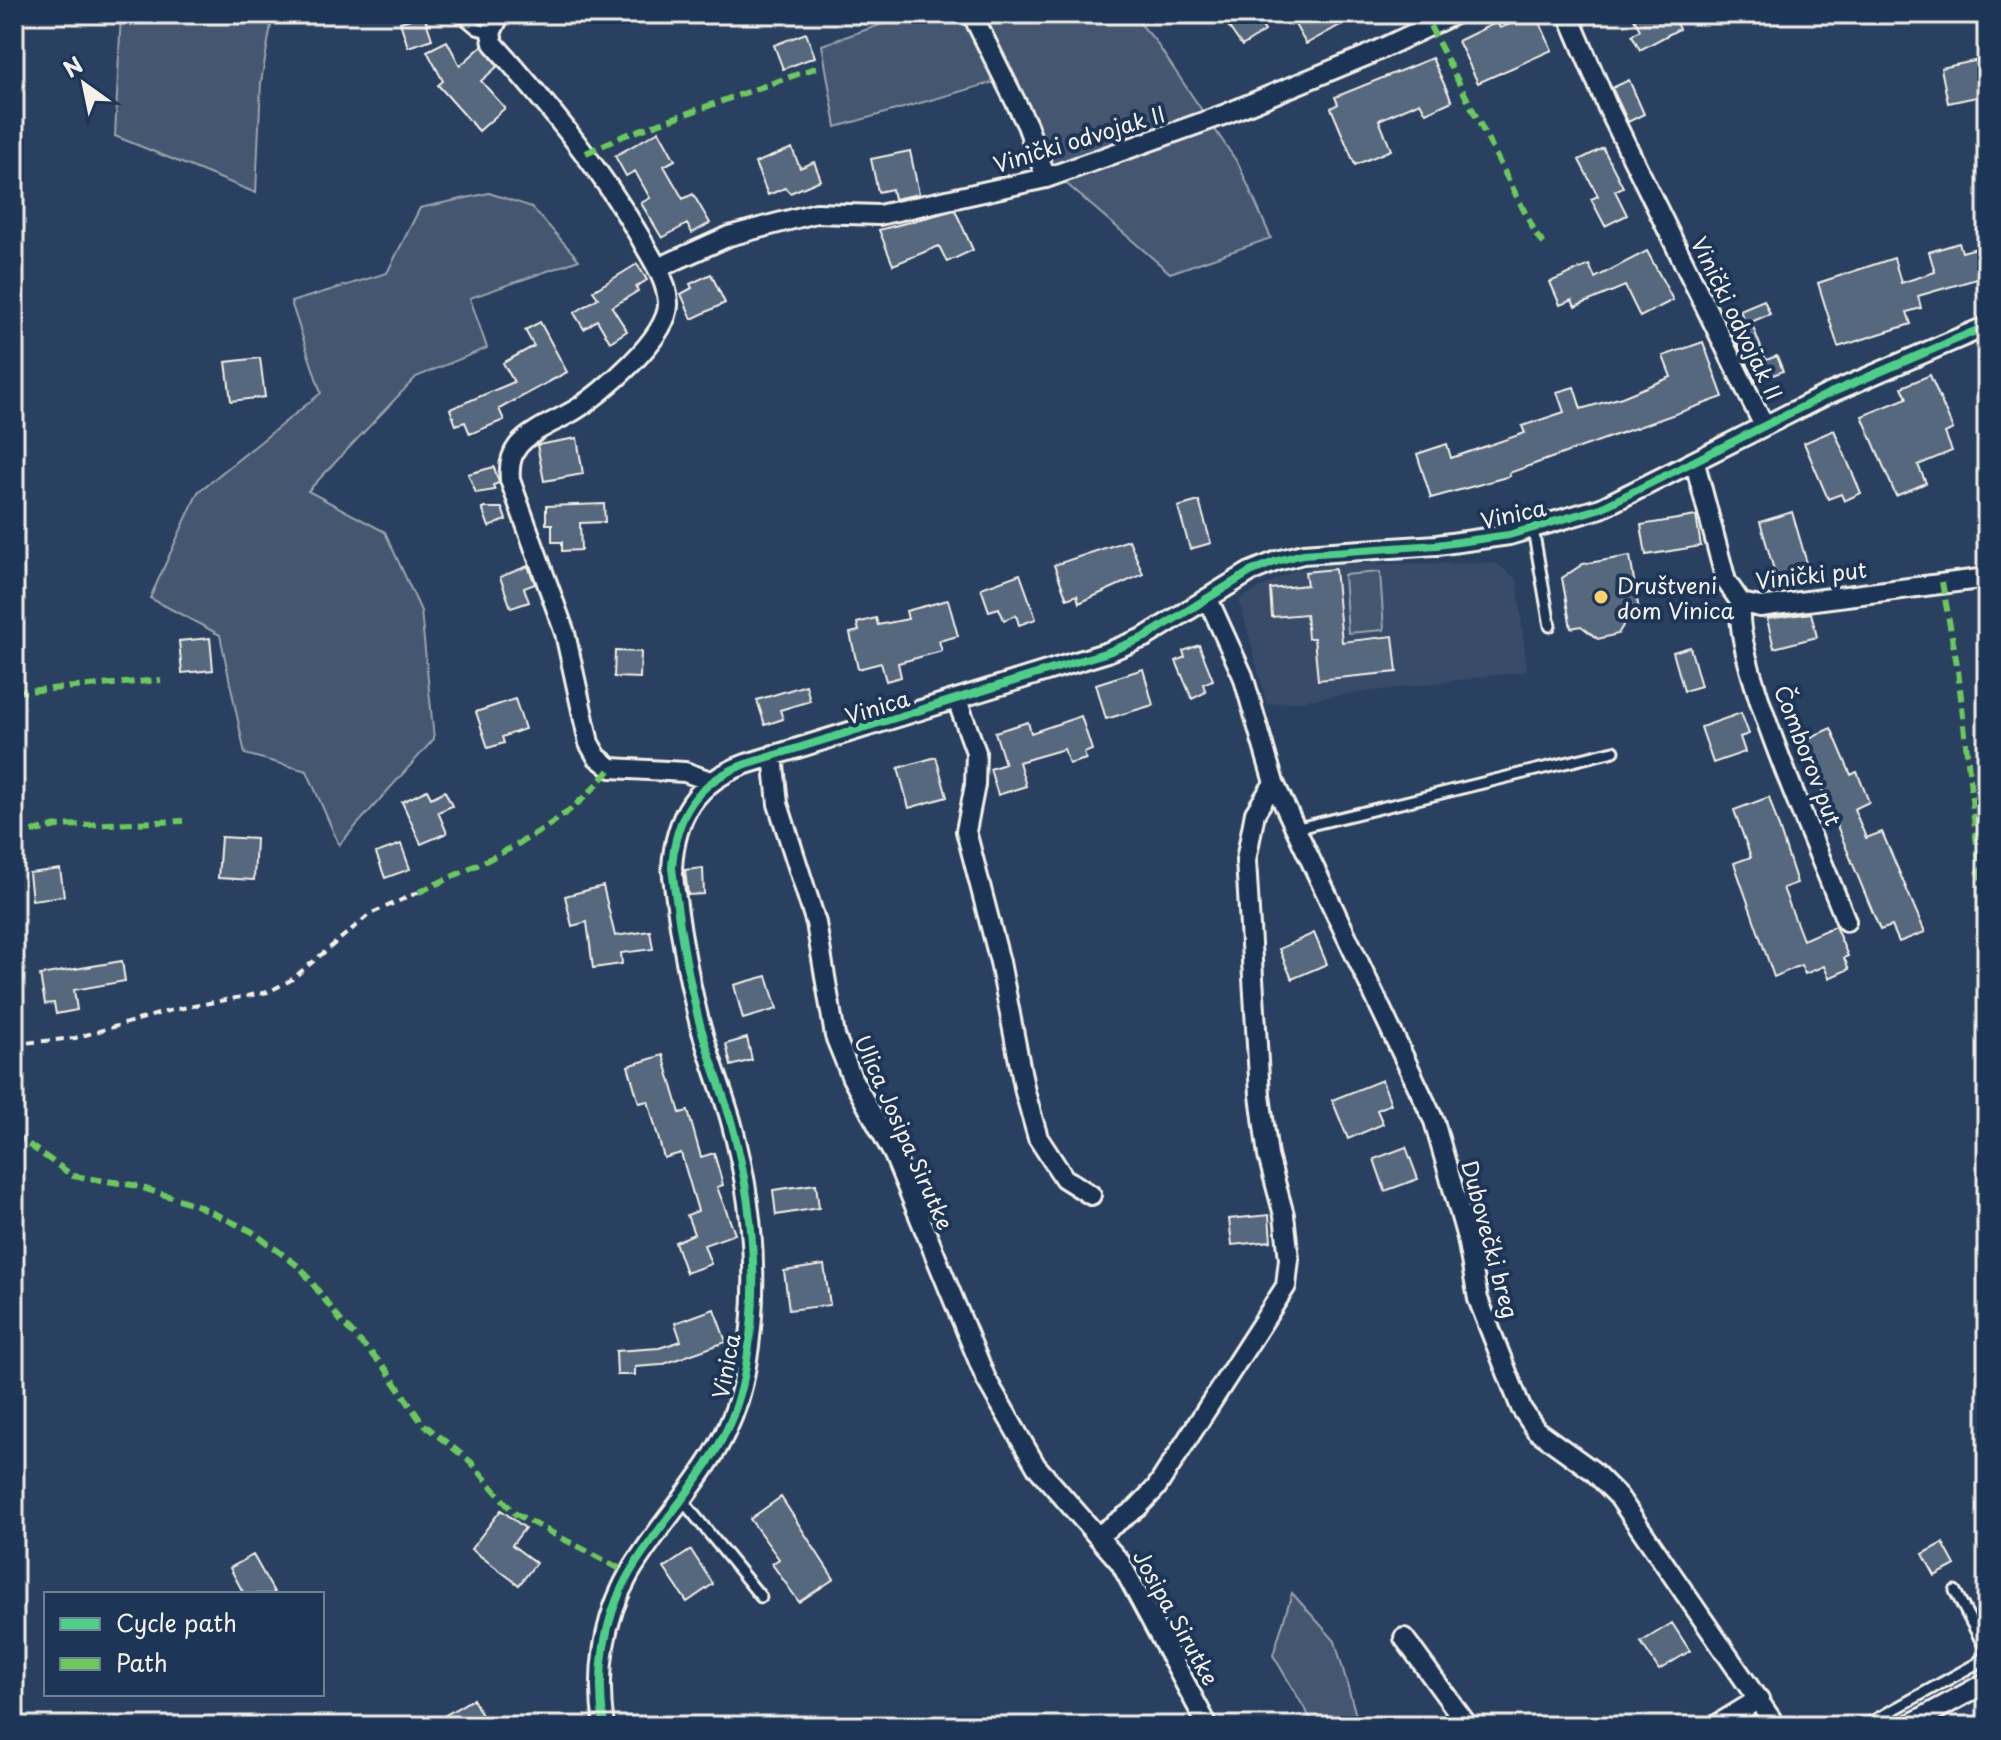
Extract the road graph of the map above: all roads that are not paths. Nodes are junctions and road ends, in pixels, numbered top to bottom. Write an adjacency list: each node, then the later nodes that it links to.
1 (459, 14): 6 (lane)
2 (500, 14): 6 (street)
3 (972, 14): 7 (street)
4 (1455, 14): 7 (street, Vinički odvojak II)
5 (1568, 14): 10 (street, Vinički odvojak II)
6 (491, 33): 8 (street)
7 (1046, 178): 8 (street, Vinički odvojak II)
8 (658, 268): 20 (street)
9 (1987, 326): 10 (street, Vinica)
10 (1764, 426): 11 (street, Vinica)
11 (1695, 463): 12 (street, Vinica); 15 (street, Vinički put)
12 (1533, 529): 14 (street, Vinica); 16 (lane)
13 (1987, 578): 15 (street, Vinički put)
14 (1208, 599): 17 (street, Vinica); 21 (street, Dubovečki breg)
15 (1741, 603): 23 (street, Čomborov put)
16 (1550, 626)
17 (957, 700): 19 (street, Vinica); 24 (street)
18 (1614, 751): 22 (lane)
19 (773, 755): 20 (street, Vinica); 26 (street, Ulica Josipa Sirutke)
20 (710, 781): 25 (street, Vinica)
21 (1274, 783): 22 (street, Dubovečki breg); 26 (street)
22 (1294, 829): 32 (street, Dubovečki breg)
23 (1846, 921)
24 (1091, 1195)
25 (682, 1500): 28 (lane); 33 (street, Vinica)
26 (1099, 1535): 34 (street, Josipa Sirutke)
27 (1955, 1591): 30 (lane)
28 (761, 1597)
29 (1404, 1638): 35 (street)
30 (1987, 1653): 38 (lane)
31 (1987, 1682): 39 (street)
32 (1759, 1699): 36 (street); 37 (street, Dubovečki breg)
33 (604, 1726)
34 (1208, 1726)
35 (1468, 1726)
36 (1715, 1726)
37 (1776, 1726)
38 (1864, 1726)
39 (1907, 1726)

